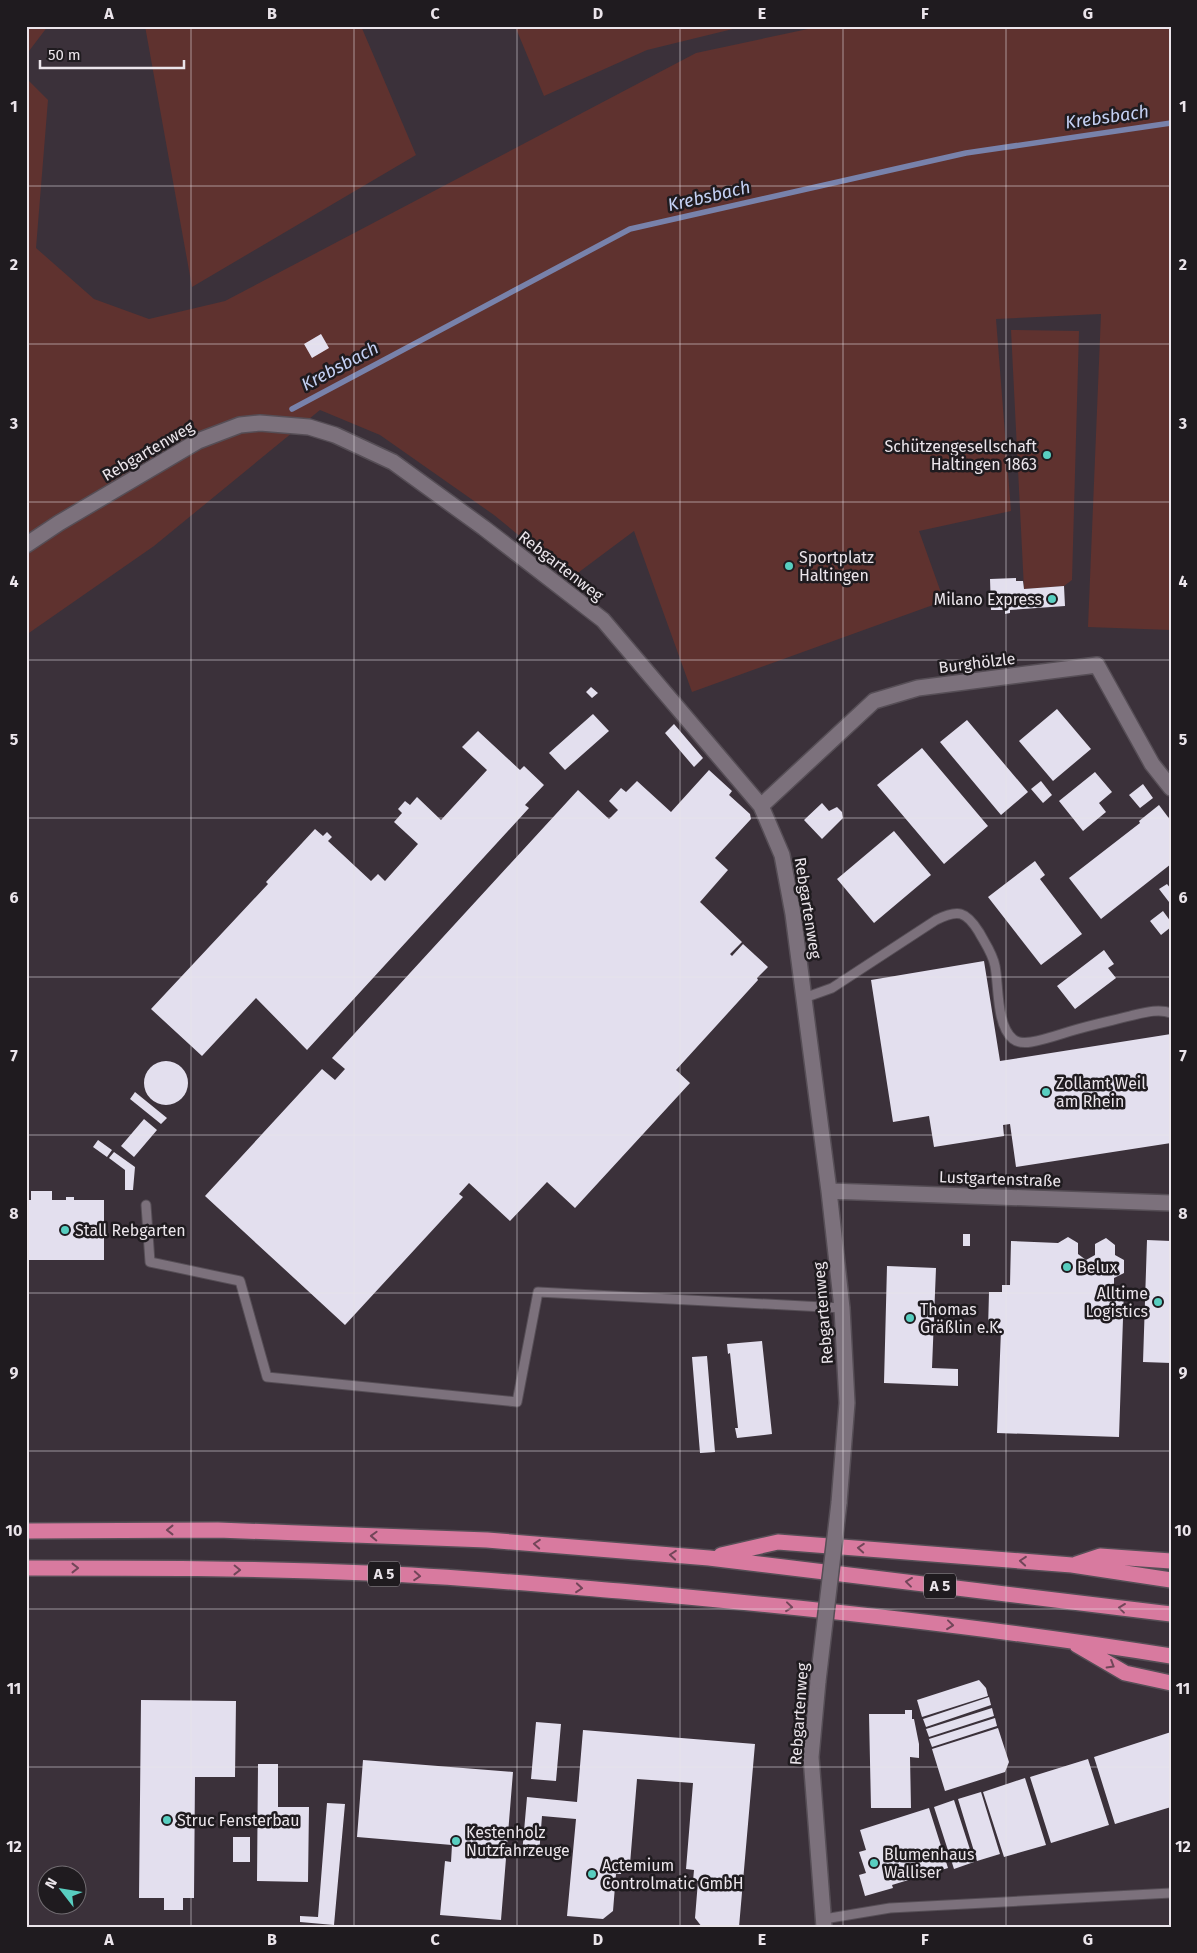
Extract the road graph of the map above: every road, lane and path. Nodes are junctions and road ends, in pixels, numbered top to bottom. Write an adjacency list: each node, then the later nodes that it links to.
1 (26, 545): 3 (street, Rebgartenweg)
2 (1171, 788): 3 (street, Burghölzle)
3 (761, 806): 4 (street, Rebgartenweg)
4 (804, 998): 5 (lane); 6 (street, Rebgartenweg)
5 (1171, 1013)
6 (829, 1191): 7 (street, Lustgartenstraße); 9 (street, Rebgartenweg)
7 (1171, 1203)
8 (146, 1205): 9 (lane)
9 (842, 1308): 21 (street, Rebgartenweg, bridge)
10 (26, 1532): 11 (highway, A 5, one-way to 10)
11 (709, 1558): 13 (highway, one-way to 11); 16 (highway, A 5, one-way to 11)
12 (1171, 1561): 13 (highway)
13 (1072, 1565): 15 (highway)
14 (26, 1568): 17 (highway, A 5, one-way to 17)
15 (1171, 1580)
16 (1171, 1614)
17 (1069, 1640): 18 (highway, A 5); 19 (highway, one-way to 19)
18 (1171, 1656)
19 (1171, 1683)
20 (1171, 1893): 21 (lane)
21 (824, 1923)

